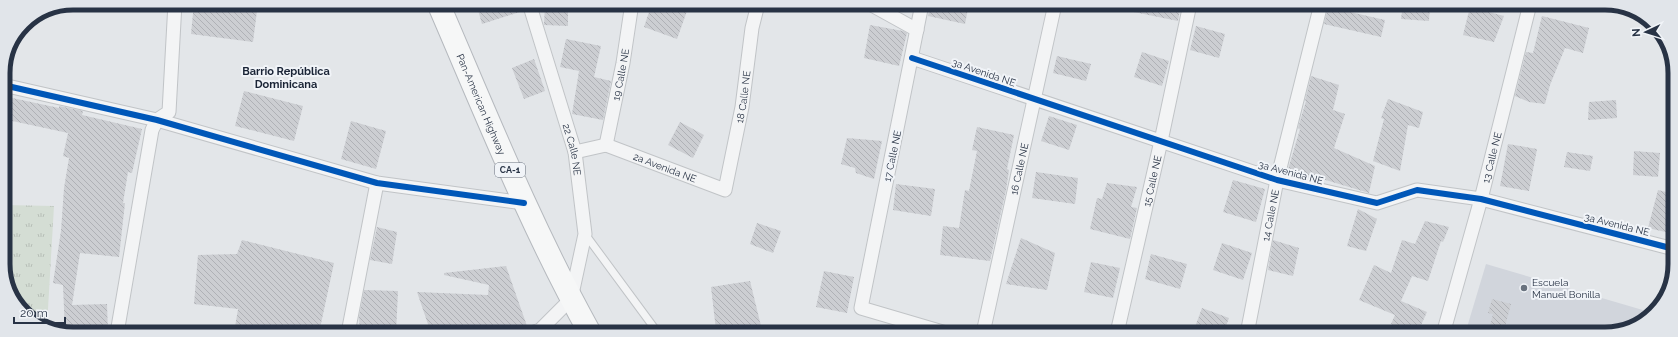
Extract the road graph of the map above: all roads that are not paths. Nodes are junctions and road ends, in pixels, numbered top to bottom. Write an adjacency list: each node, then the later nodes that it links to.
1 (175, 10): 16 (street)
2 (441, 10): 24 (highway, Pan-American Highway / CA-1)
3 (531, 10): 19 (street, 22 Calle NE)
4 (631, 10): 18 (street, 19 Calle NE)
5 (756, 10): 22 (street, 18 Calle NE)
6 (881, 10): 12 (street)
7 (921, 10): 12 (street, 17 Calle NE)
8 (1054, 10): 15 (street, 16 Calle NE)
9 (1189, 10): 17 (street, 15 Calle NE)
10 (1320, 10): 20 (street, 14 Calle NE)
11 (1528, 10): 23 (street, 13 Calle NE)
12 (917, 30): 13 (street, 17 Calle NE)
13 (912, 58): 15 (street, 3a Avenida NE); 33 (street, 17 Calle NE)
14 (10, 87): 16 (street)
15 (1034, 100): 17 (street, 3a Avenida NE); 34 (street, 16 Calle NE)
16 (157, 120): 21 (street); 28 (street)
17 (1161, 141): 20 (street, 3a Avenida NE); 35 (street, 15 Calle NE)
18 (606, 145): 19 (street); 22 (street, 2a Avenida NE)
19 (575, 152): 25 (street, 22 Calle NE)
20 (1277, 180): 23 (street, 3a Avenida NE); 36 (street, 14 Calle NE)
21 (377, 183): 24 (street); 29 (street)
22 (725, 190)
23 (1481, 200): 26 (street, 3a Avenida NE); 37 (street, 13 Calle NE)
24 (524, 203): 27 (highway, Pan-American Highway / CA-1)
25 (585, 234): 27 (street, 22 Calle NE); 32 (lane)
26 (1668, 247)
27 (571, 299): 30 (street); 31 (highway, Pan-American Highway / CA-1)
28 (118, 327)
29 (349, 327)
30 (543, 327)
31 (587, 327)
32 (654, 327)
33 (926, 327)
34 (984, 327)
35 (1119, 327)
36 (1248, 327)
37 (1445, 327)

